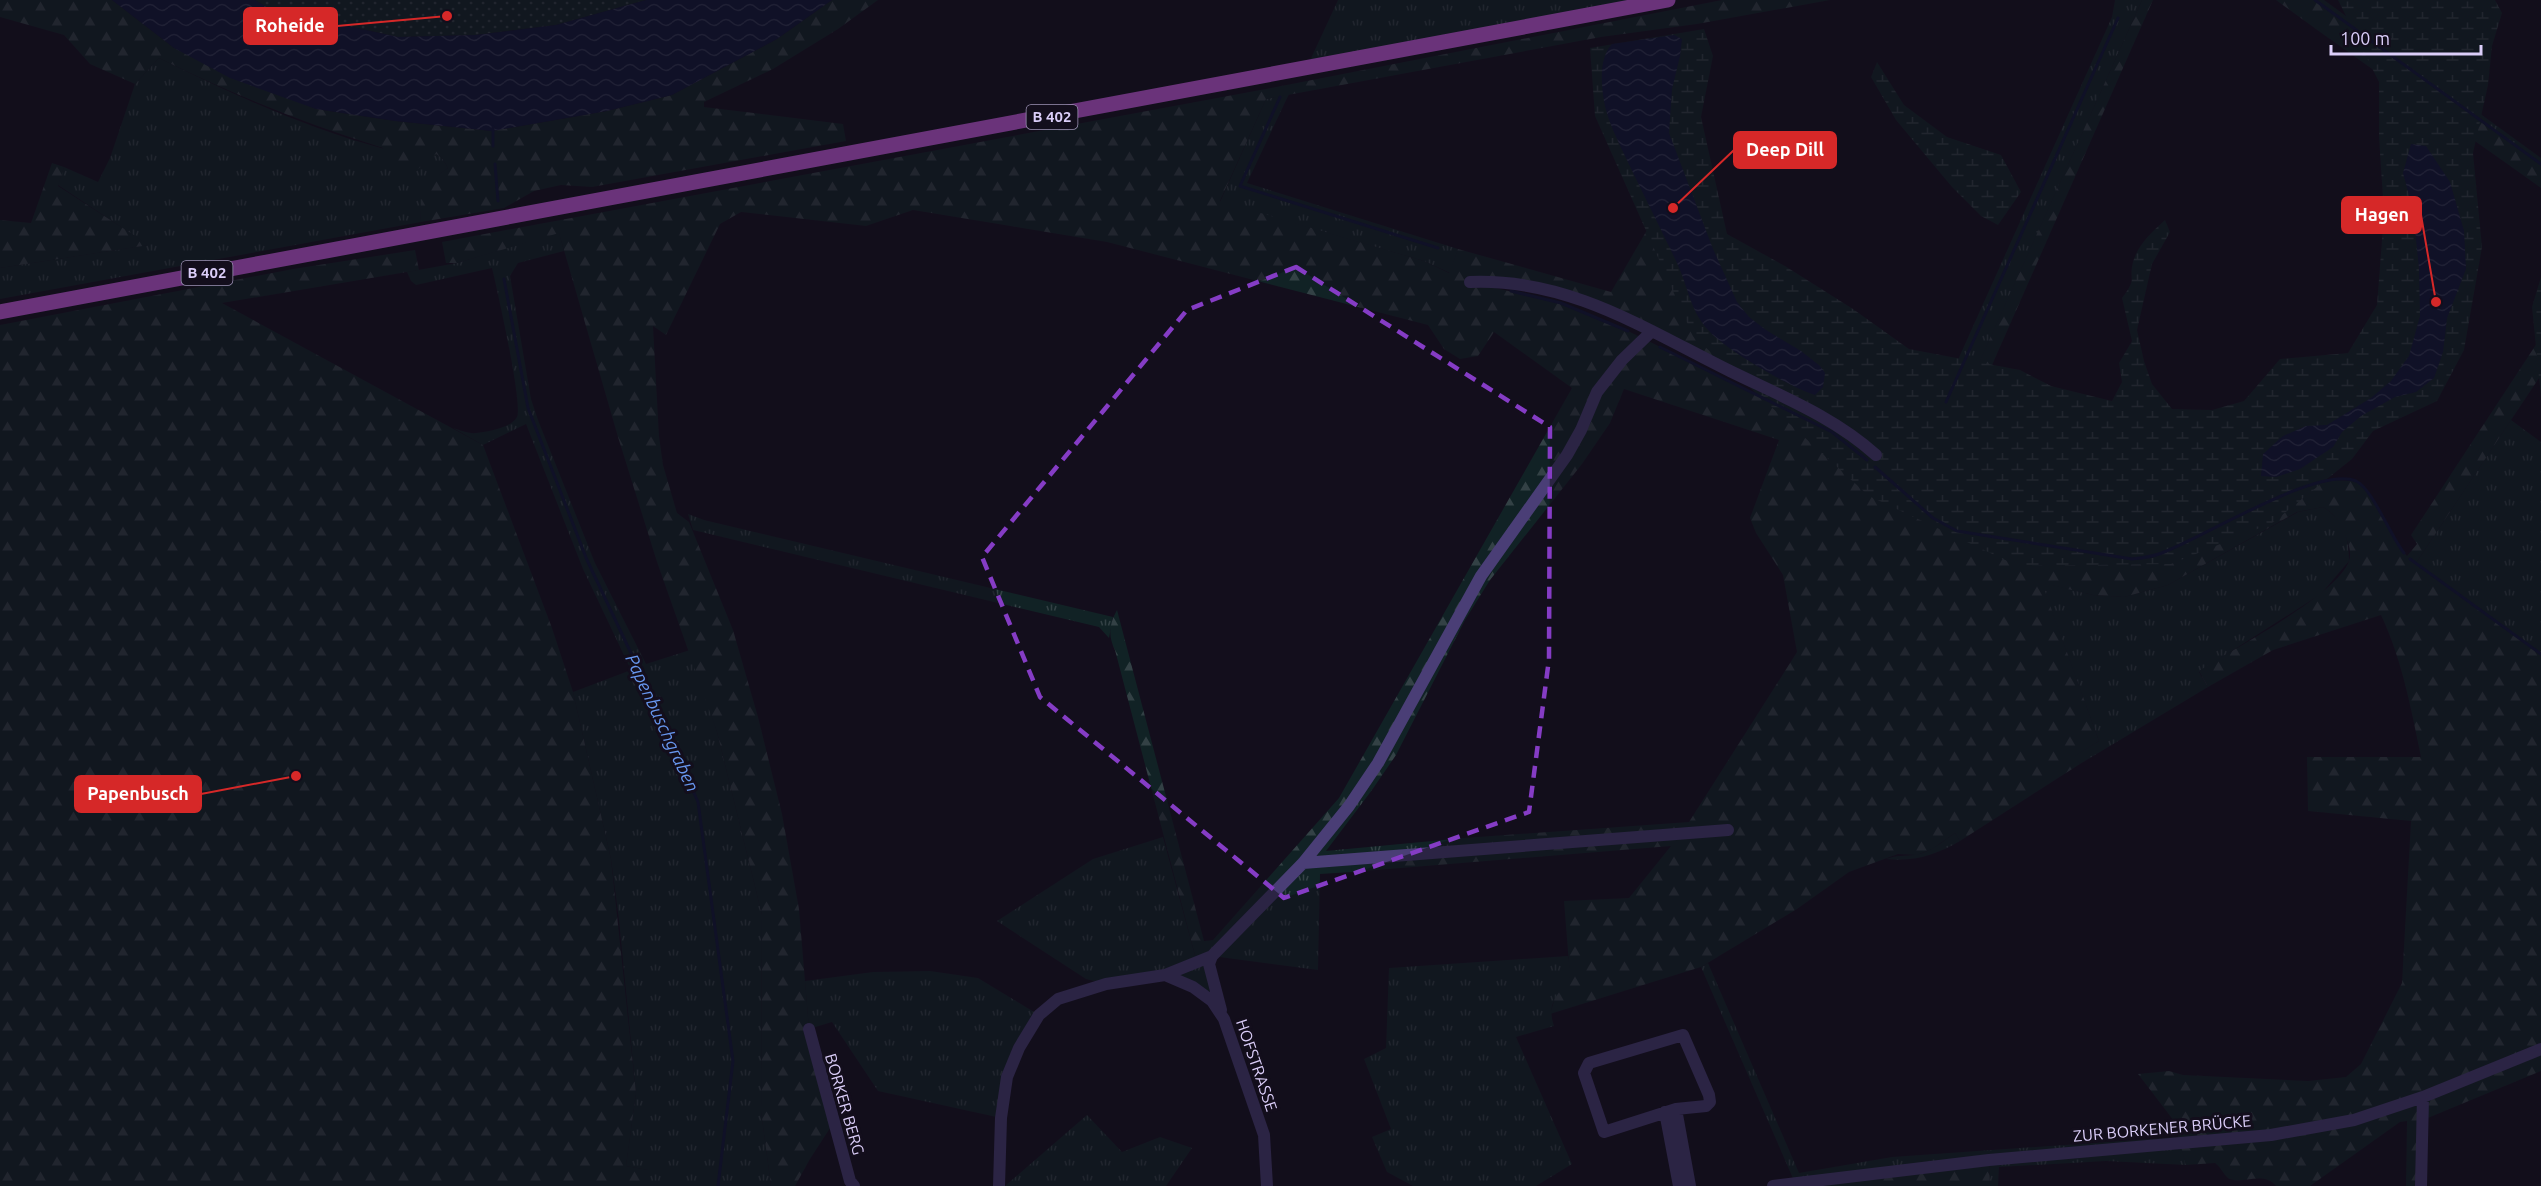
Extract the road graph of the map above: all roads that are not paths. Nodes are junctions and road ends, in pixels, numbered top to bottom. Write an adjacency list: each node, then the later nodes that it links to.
1 (1668, 0): 3 (main road, B 402)
2 (1470, 282): 4 (street)
3 (0, 312)
4 (1652, 331): 5 (street); 7 (street)
5 (1876, 455)
6 (1728, 830): 7 (street)
7 (1303, 863): 8 (street)
8 (1212, 956): 9 (street); 10 (street)
9 (1165, 975): 10 (street, HOFSTRASSE); 16 (street)
10 (1224, 1019): 17 (street, HOFSTRASSE)
11 (809, 1029): 15 (street, BORKER BERG)
12 (2541, 1049): 13 (street, ZUR BORKENER BRÜCKE)
13 (2423, 1097): 20 (street, ZUR BORKENER BRÜCKE); 21 (street)
14 (1671, 1111): 14 (street); 18 (street); 19 (street)
15 (854, 1186)
16 (999, 1186)
17 (1267, 1186)
18 (1679, 1186)
19 (1690, 1186)
20 (1773, 1186)
21 (2421, 1186)

